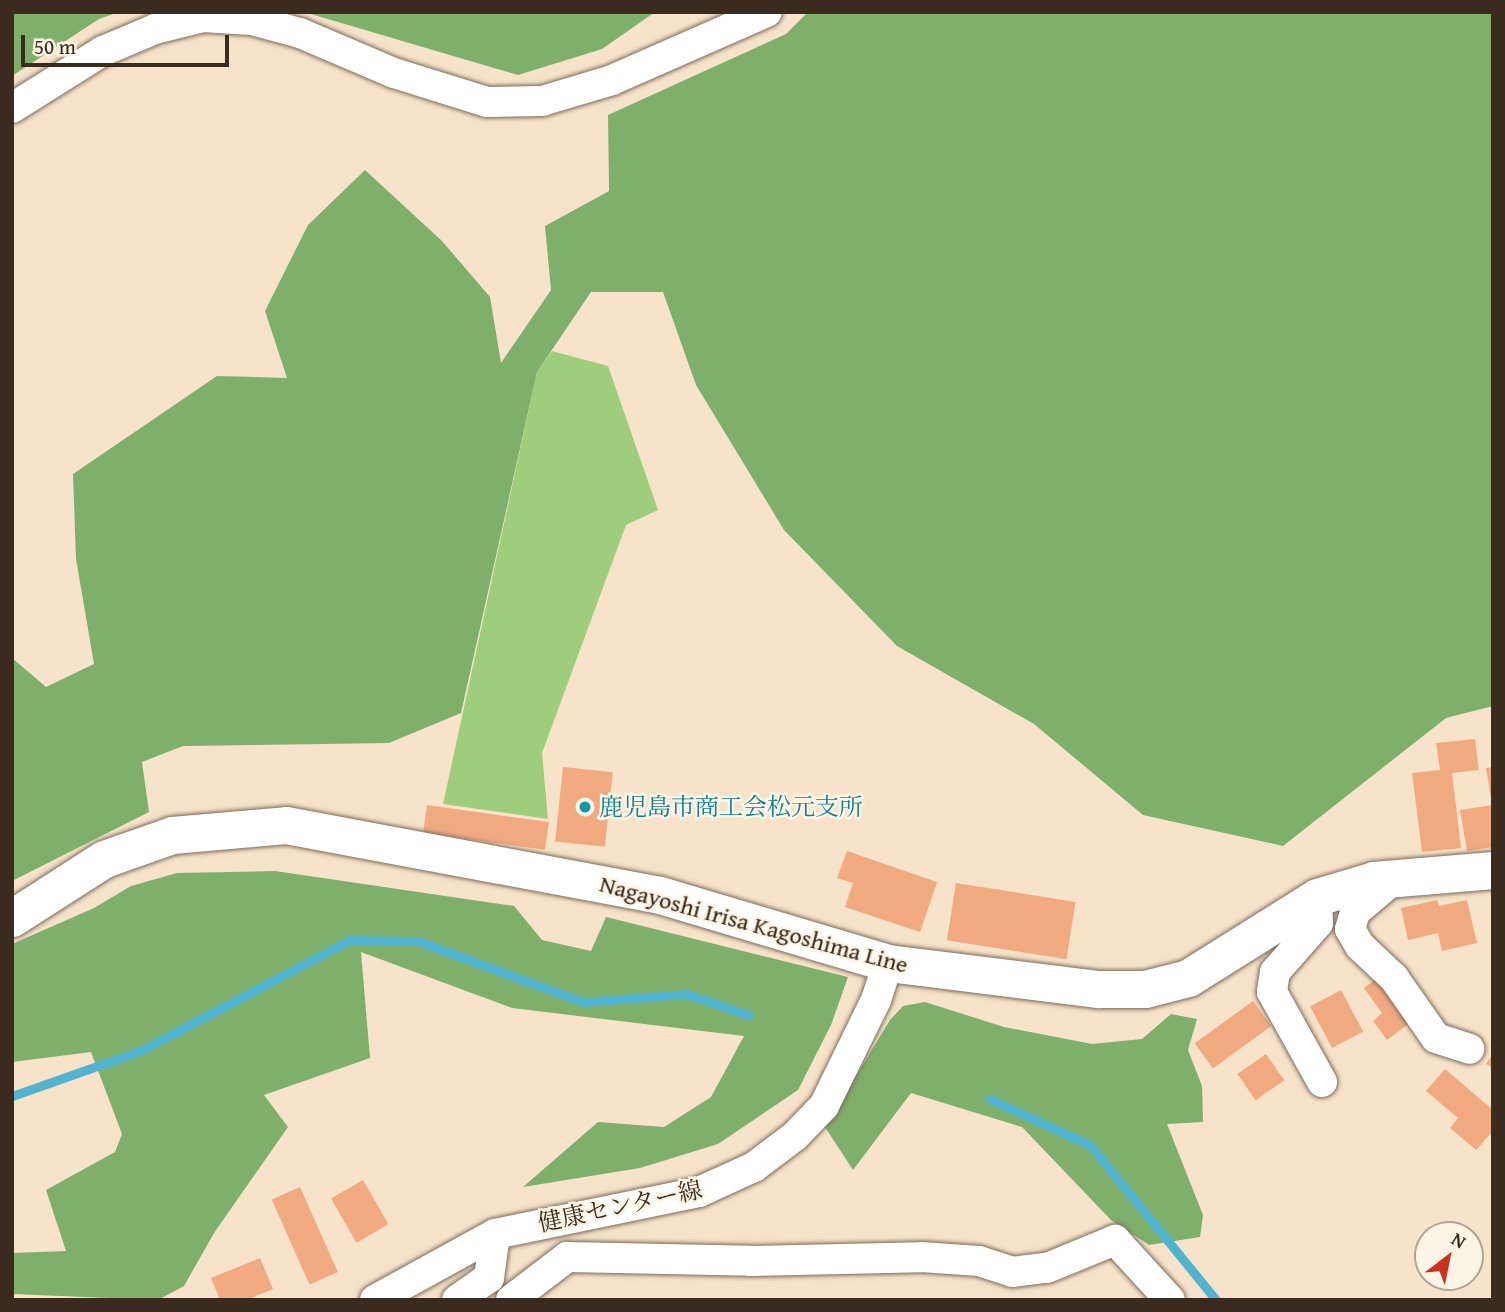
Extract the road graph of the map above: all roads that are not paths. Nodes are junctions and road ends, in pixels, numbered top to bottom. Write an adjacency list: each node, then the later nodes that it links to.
1 (767, 12): 2 (street)
2 (254, 16): 3 (street)
3 (12, 108)
4 (1493, 870): 5 (main road, Nagayoshi Irisa Kagoshima Line)
5 (1394, 879): 6 (main road, Nagayoshi Irisa Kagoshima Line); 9 (street)
6 (1317, 897): 8 (main road, Nagayoshi Irisa Kagoshima Line); 10 (street)
7 (12, 918): 8 (main road, Nagayoshi Irisa Kagoshima Line)
8 (888, 963): 11 (street, 健康センター線)
9 (1469, 1049)
10 (1322, 1082)
11 (495, 1234): 12 (street, 健康センター線); 13 (street)
12 (375, 1300)
13 (457, 1300)
14 (511, 1300): 15 (street)
15 (1170, 1300)

